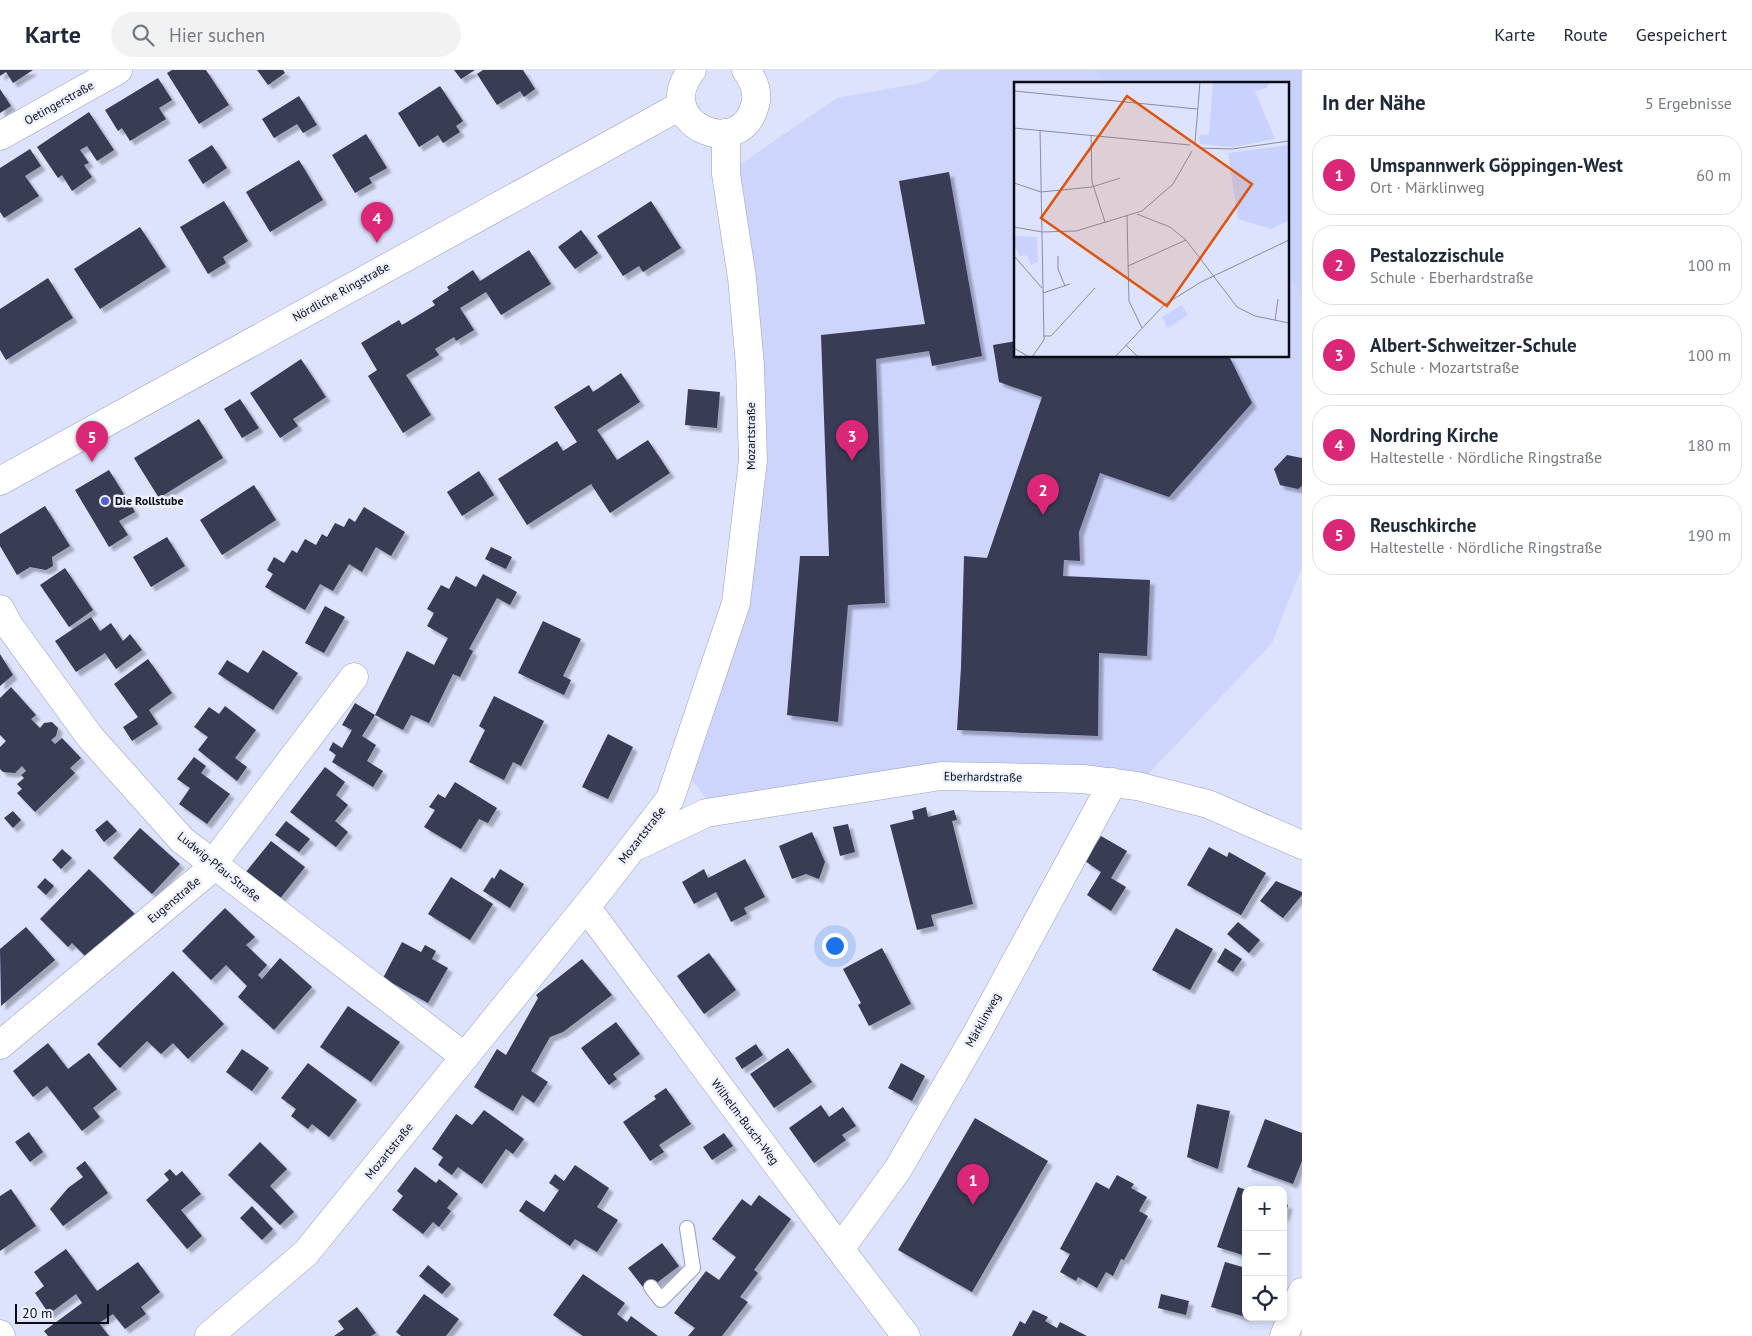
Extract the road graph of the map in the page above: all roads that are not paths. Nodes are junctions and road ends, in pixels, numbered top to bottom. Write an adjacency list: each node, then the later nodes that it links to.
1 (118, 70): 6 (street, Oetingerstraße)
2 (692, 70): 4 (street)
3 (754, 73): 5 (street)
4 (682, 105): 5 (street); 7 (street, Nördliche Ringstraße)
5 (726, 133): 12 (street, Mozartstraße)
6 (0, 136)
7 (0, 481)
8 (0, 609): 13 (street, Ludwig-Pfau-Straße)
9 (354, 677): 13 (street, Eugenstraße)
10 (1113, 782): 11 (street, Eberhardstraße); 12 (street, Eberhardstraße); 18 (street, Märklinweg)
11 (1302, 845)
12 (633, 848): 14 (street, Mozartstraße)
13 (213, 864): 15 (street, Eugenstraße); 16 (street, Ludwig-Pfau-Straße)
14 (586, 907): 16 (street, Mozartstraße); 18 (street, Wilhelm-Busch-Weg)
15 (0, 1045)
16 (465, 1057): 21 (street, Mozartstraße)
17 (687, 1228): 19 (lane)
18 (840, 1250): 22 (street, Wilhelm-Busch-Weg)
19 (651, 1286)
20 (1302, 1292): 23 (street)
21 (208, 1336)
22 (906, 1336)
23 (1284, 1336)

